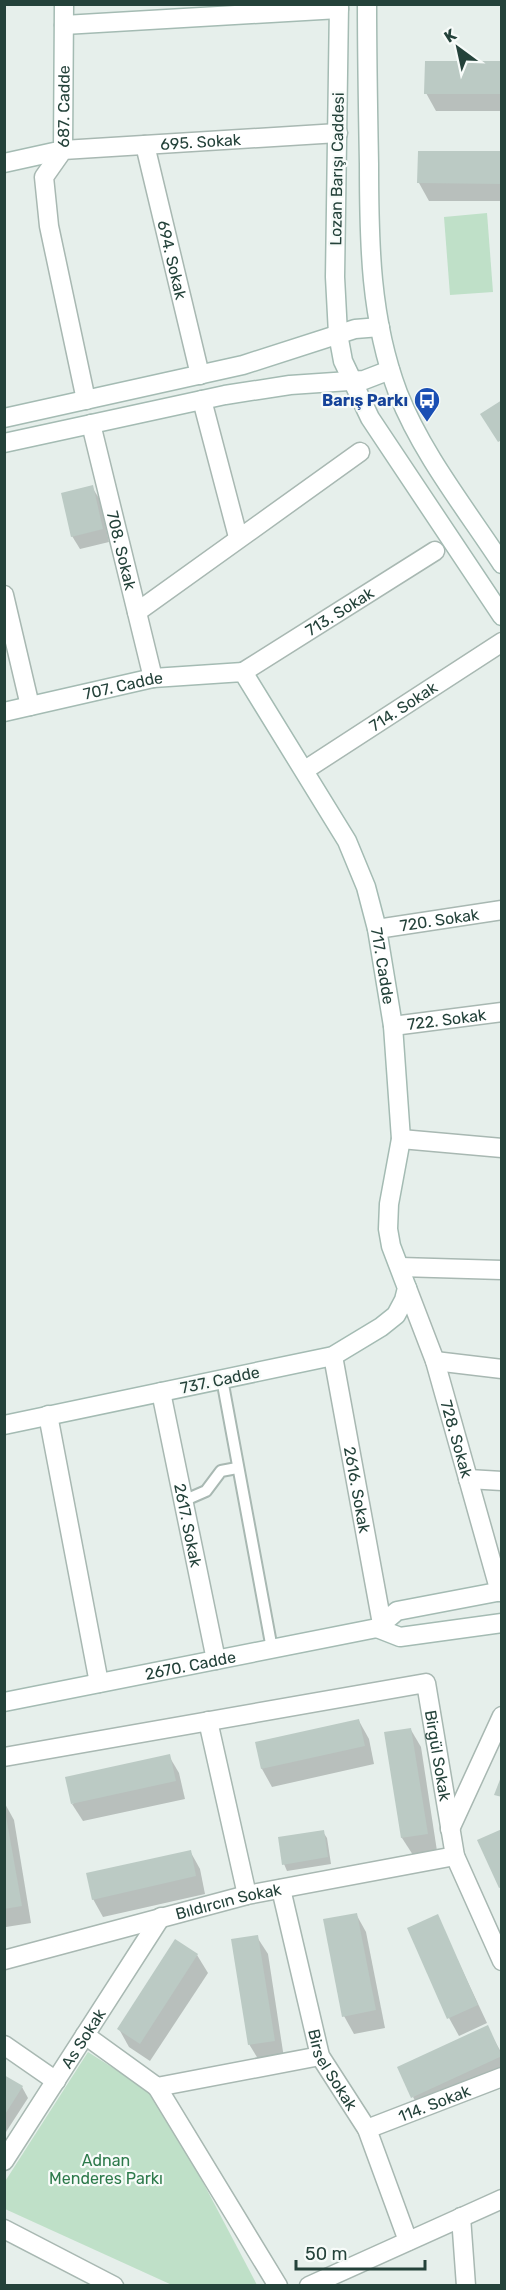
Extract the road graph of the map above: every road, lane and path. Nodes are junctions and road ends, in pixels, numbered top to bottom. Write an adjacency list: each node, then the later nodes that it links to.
1 (64, 4): 5 (street, 687. Cadde)
2 (367, 4): 10 (street, Lozan Barışı Caddesi)
3 (339, 7): 4 (street); 6 (street, Lozan Barışı Caddesi)
4 (201, 11): 5 (street)
5 (64, 25): 8 (street, 687. Cadde)
6 (338, 133): 7 (street, 695. Sokak); 11 (street, Lozan Barışı Caddesi)
7 (146, 145): 8 (street, 695. Sokak); 13 (street, 694. Sokak)
8 (63, 150): 9 (street, 687. Cadde); 15 (street)
9 (4, 163)
10 (380, 327): 11 (street); 12 (street, Lozan Barışı Caddesi)
11 (338, 334): 13 (street); 14 (street, Lozan Barışı Caddesi)
12 (390, 370): 14 (street); 23 (street, Lozan Barışı Caddesi)
13 (200, 375): 15 (street)
14 (351, 380): 16 (street); 26 (street, Lozan Barışı Caddesi)
15 (86, 400): 17 (street)
16 (202, 400): 18 (street); 21 (street)
17 (4, 418)
18 (91, 424): 19 (street); 25 (street, 708. Sokak)
19 (4, 443)
20 (360, 452): 21 (street)
21 (237, 537): 25 (street)
22 (435, 552): 28 (street, 713. Sokak)
23 (501, 564)
24 (4, 595): 30 (street)
25 (137, 612): 29 (street, 708. Sokak)
26 (501, 616)
27 (501, 642): 32 (street, 714. Sokak)
28 (243, 672): 29 (street, 707. Cadde); 32 (street, 717. Cadde)
29 (153, 678): 30 (street, 707. Cadde)
30 (30, 706): 31 (street, 707. Cadde)
31 (4, 712)
32 (305, 770): 34 (street, 717. Cadde)
33 (501, 910): 34 (street, 720. Sokak)
34 (377, 928): 36 (street, 717. Cadde)
35 (501, 1012): 36 (street, 722. Sokak)
36 (393, 1026): 37 (street, 717. Cadde)
37 (401, 1140): 38 (street); 39 (street, 717. Cadde)
38 (501, 1148)
39 (400, 1267): 40 (street); 41 (street, 717. Cadde)
40 (501, 1270)
41 (407, 1288): 42 (street, 737. Cadde); 43 (street, 728. Sokak)
42 (333, 1356): 45 (street, 737. Cadde); 55 (street, 2616. Sokak)
43 (435, 1361): 44 (street); 50 (street, 728. Sokak)
44 (501, 1369)
45 (222, 1379): 46 (street, 737. Cadde); 49 (lane)
46 (161, 1392): 47 (street, 737. Cadde); 52 (street, 2617. Sokak)
47 (48, 1415): 48 (street, 737. Cadde); 58 (street)
48 (4, 1425)
49 (237, 1468): 52 (lane); 56 (lane)
50 (468, 1479): 51 (street); 53 (street, 728. Sokak)
51 (501, 1481)
52 (183, 1501): 57 (street, 2617. Sokak)
53 (501, 1591): 55 (street, 2670. Cadde)
54 (501, 1623): 55 (street, 2670. Cadde)
55 (380, 1626): 56 (street, 2670. Cadde)
56 (272, 1649): 57 (street, 2670. Cadde)
57 (216, 1660): 58 (street, 2670. Cadde)
58 (99, 1683): 59 (street, 2670. Cadde)
59 (4, 1702)
60 (501, 1716): 63 (street, Birgül Sokak)
61 (208, 1721): 62 (street); 63 (street, Birgül Sokak); 66 (street)
62 (4, 1757)
63 (450, 1829): 64 (street, Birgül Sokak)
64 (455, 1856): 65 (street, Bıldırcın Sokak); 68 (street, Birgül Sokak)
65 (281, 1889): 66 (street, Bıldırcın Sokak); 73 (street, Birsel Sokak)
66 (247, 1895): 67 (street, Bıldırcın Sokak)
67 (161, 1917): 69 (street, Bıldırcın Sokak); 71 (street, As Sokak)
68 (497, 1937): 70 (street, Birgül Sokak)
69 (4, 1960)
70 (501, 1961)
71 (85, 2035): 75 (street, As Sokak); 76 (street)
72 (4, 2045): 75 (street)
73 (320, 2056): 76 (street); 77 (street, Birsel Sokak)
74 (501, 2077): 77 (street, 114. Sokak)
75 (56, 2081): 78 (street, As Sokak)
76 (158, 2086): 84 (street)
77 (367, 2128): 82 (street, Birsel Sokak)
78 (4, 2161)
79 (501, 2199): 80 (street)
80 (461, 2217): 82 (street); 86 (street)
81 (4, 2229): 83 (street)
82 (408, 2241): 85 (street)
83 (114, 2286)
84 (278, 2286)
85 (309, 2286)
86 (466, 2286)

